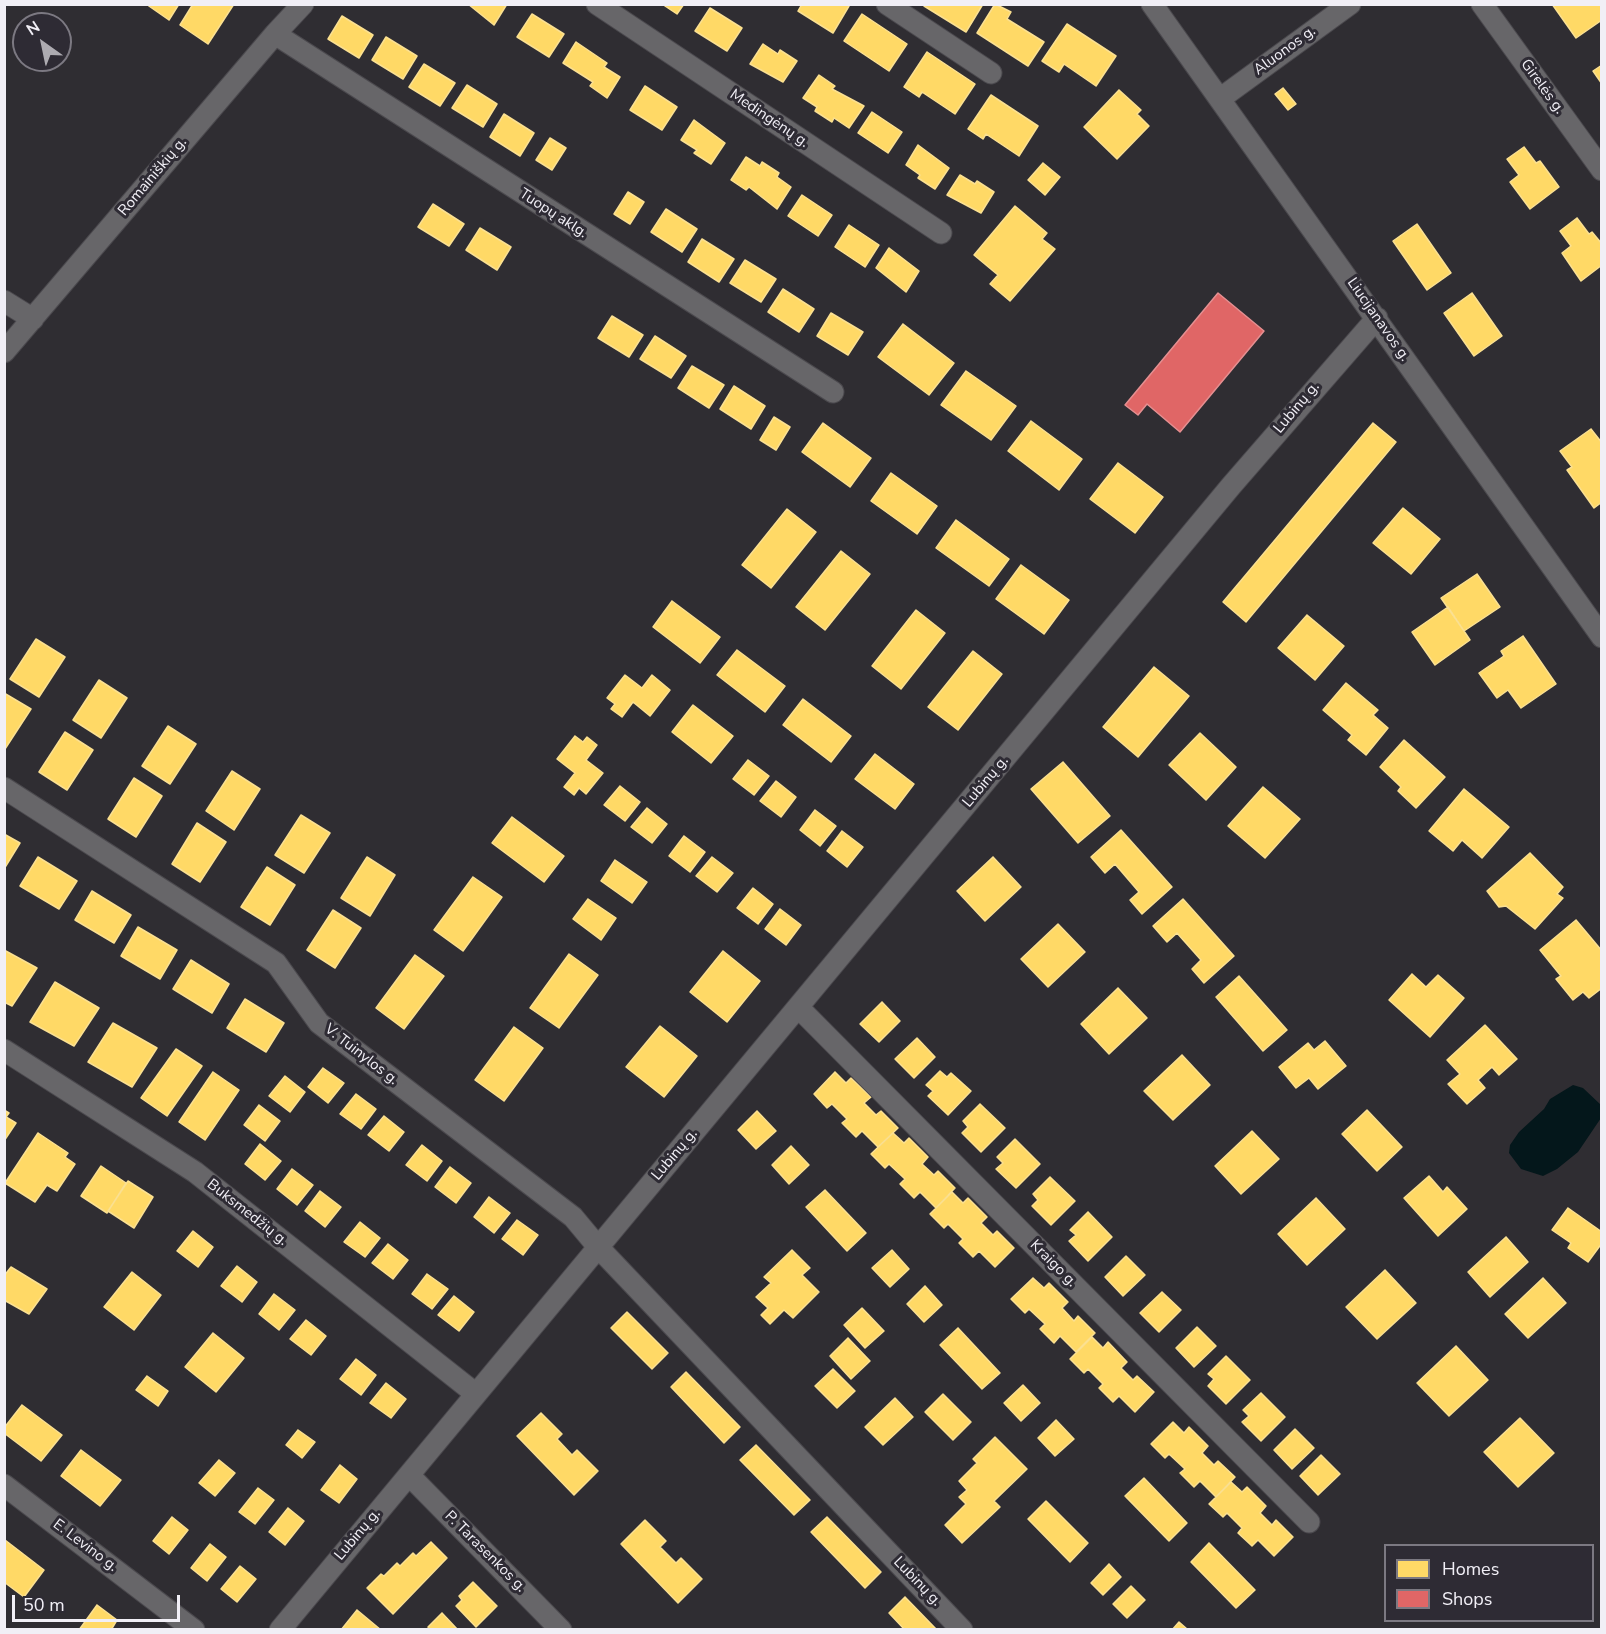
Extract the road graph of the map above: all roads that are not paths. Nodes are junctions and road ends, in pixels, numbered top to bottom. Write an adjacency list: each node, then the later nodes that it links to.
1 (597, 4): 11 (street, Medingėnų g.)
2 (1152, 4): 9 (street, Liucijanavos g.)
3 (1350, 4): 9 (street, Aluonos g.)
4 (1482, 4): 10 (street, Girelės g.)
5 (299, 6): 7 (street, Romainiškių g.)
6 (891, 6): 8 (street)
7 (275, 34): 14 (street, Romainiškių g.); 16 (street, Tuopų aklg.)
8 (991, 73)
9 (1221, 98): 13 (street, Liucijanavos g.)
10 (1602, 170)
11 (941, 233)
12 (4, 301): 14 (street)
13 (1377, 318): 17 (street, Liucijanavos g.); 19 (street, Lubinų g.)
14 (33, 319): 15 (street, Romainiškių g.)
15 (4, 352)
16 (833, 392)
17 (1602, 637)
18 (4, 788): 21 (street, V. Tuinylos g.)
19 (798, 1007): 21 (street, Lubinų g.); 25 (street, Kraigo g.)
20 (4, 1050): 22 (street, Buksmedžių g.)
21 (598, 1247): 22 (street, Lubinų g.); 29 (street, Lubinų g.)
22 (476, 1394): 23 (street, Lubinų g.)
23 (409, 1475): 27 (street, Lubinų g.); 28 (street, P. Tarasenkos g.)
24 (4, 1485): 26 (street, E. Levino g.)
25 (1309, 1522)
26 (194, 1629)
27 (280, 1629)
28 (561, 1629)
29 (962, 1629)

